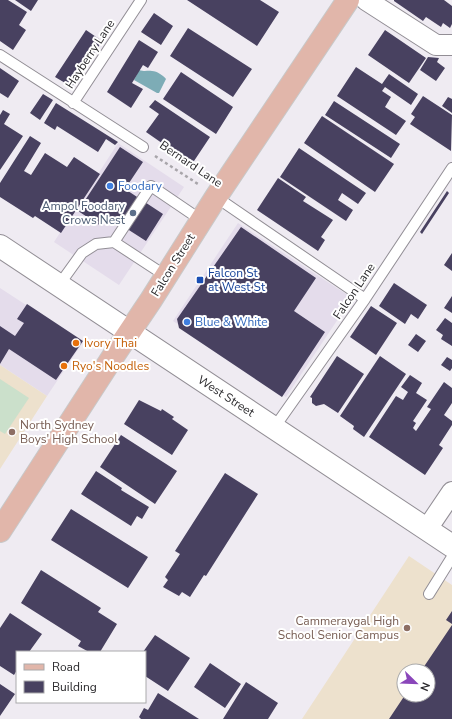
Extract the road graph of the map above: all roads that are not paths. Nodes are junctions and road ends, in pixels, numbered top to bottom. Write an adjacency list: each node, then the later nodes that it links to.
1 (141, 0): 6 (lane, Hayberry Lane)
2 (348, 0): 9 (main road, Falcon Street)
3 (366, 0): 4 (street)
4 (452, 45)
5 (0, 55): 6 (lane, Bernard Lane)
6 (73, 103): 7 (lane, Bernard Lane)
7 (143, 147)
8 (452, 168): 15 (lane, Falcon Lane)
9 (216, 197): 10 (main road, Falcon Street); 15 (lane, Bernard Lane)
10 (201, 220): 11 (lane); 13 (main road, Falcon Street)
11 (114, 242): 13 (lane); 14 (lane)
12 (0, 246): 14 (street, West Street)
13 (166, 276): 16 (main road, Falcon Street)
14 (60, 285): 16 (street, West Street)
15 (365, 299): 17 (lane, Falcon Lane)
16 (129, 332): 17 (street, West Street); 20 (main road, Falcon Street)
17 (274, 428): 19 (street, West Street)
18 (452, 492): 19 (street)
19 (427, 529): 21 (street, West Street)
20 (0, 531)
21 (452, 546)
22 (452, 557): 23 (lane)
23 (429, 594)

